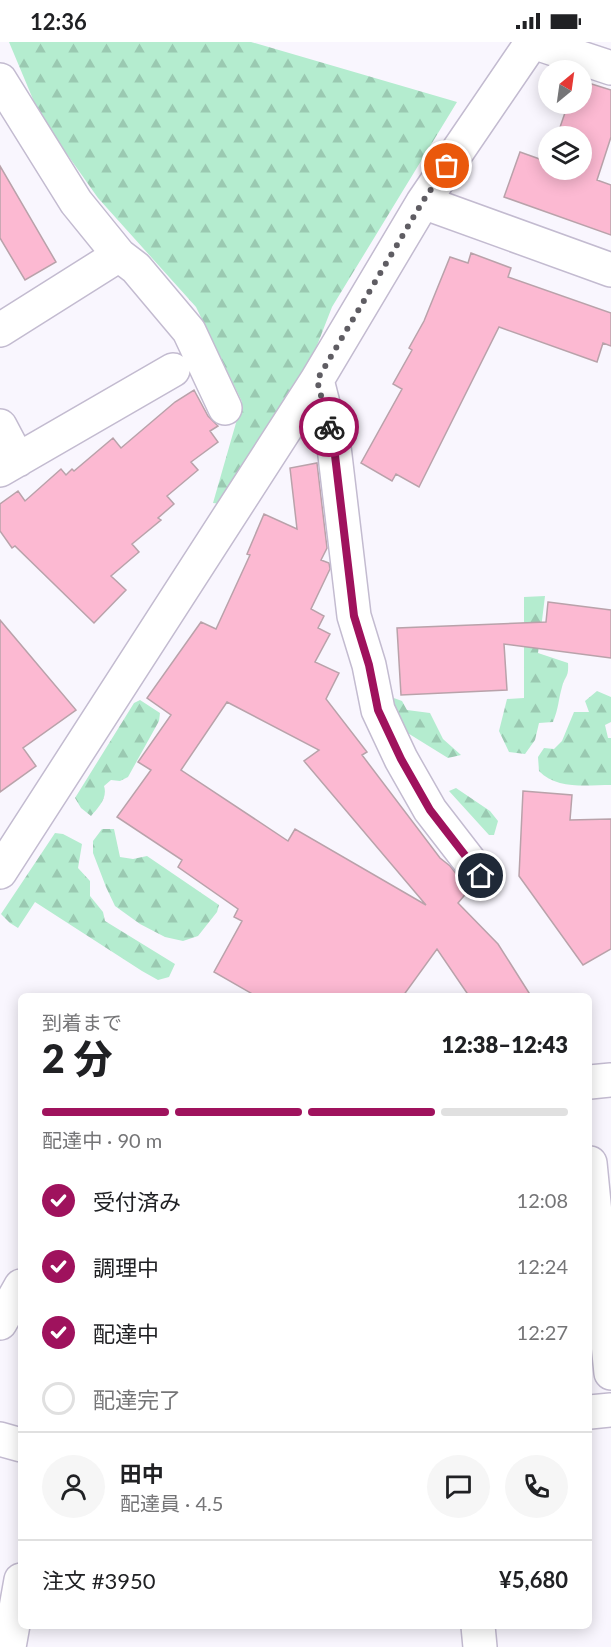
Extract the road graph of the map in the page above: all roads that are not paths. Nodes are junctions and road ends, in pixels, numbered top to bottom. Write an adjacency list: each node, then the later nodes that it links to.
1 (532, 42): 2 (street); 4 (street)
2 (611, 68)
3 (0, 80): 5 (street)
4 (423, 201): 6 (street); 9 (street)
5 (119, 255): 7 (street); 10 (street)
6 (611, 270)
7 (0, 330)
8 (173, 370): 12 (street)
9 (317, 380): 13 (street); 14 (street)
10 (225, 408)
11 (0, 426): 12 (street)
12 (9, 465)
13 (0, 872)
14 (481, 876)
15 (611, 1080): 16 (street)
16 (592, 1082)
17 (592, 1183): 20 (street)
18 (18, 1291): 19 (street)
19 (0, 1323)
20 (611, 1373)
21 (611, 1410): 22 (street)
22 (592, 1412)
23 (0, 1439): 24 (street)
24 (18, 1444)
25 (18, 1597): 27 (street)
26 (478, 1629): 28 (street)
27 (9, 1647)
28 (480, 1647)

